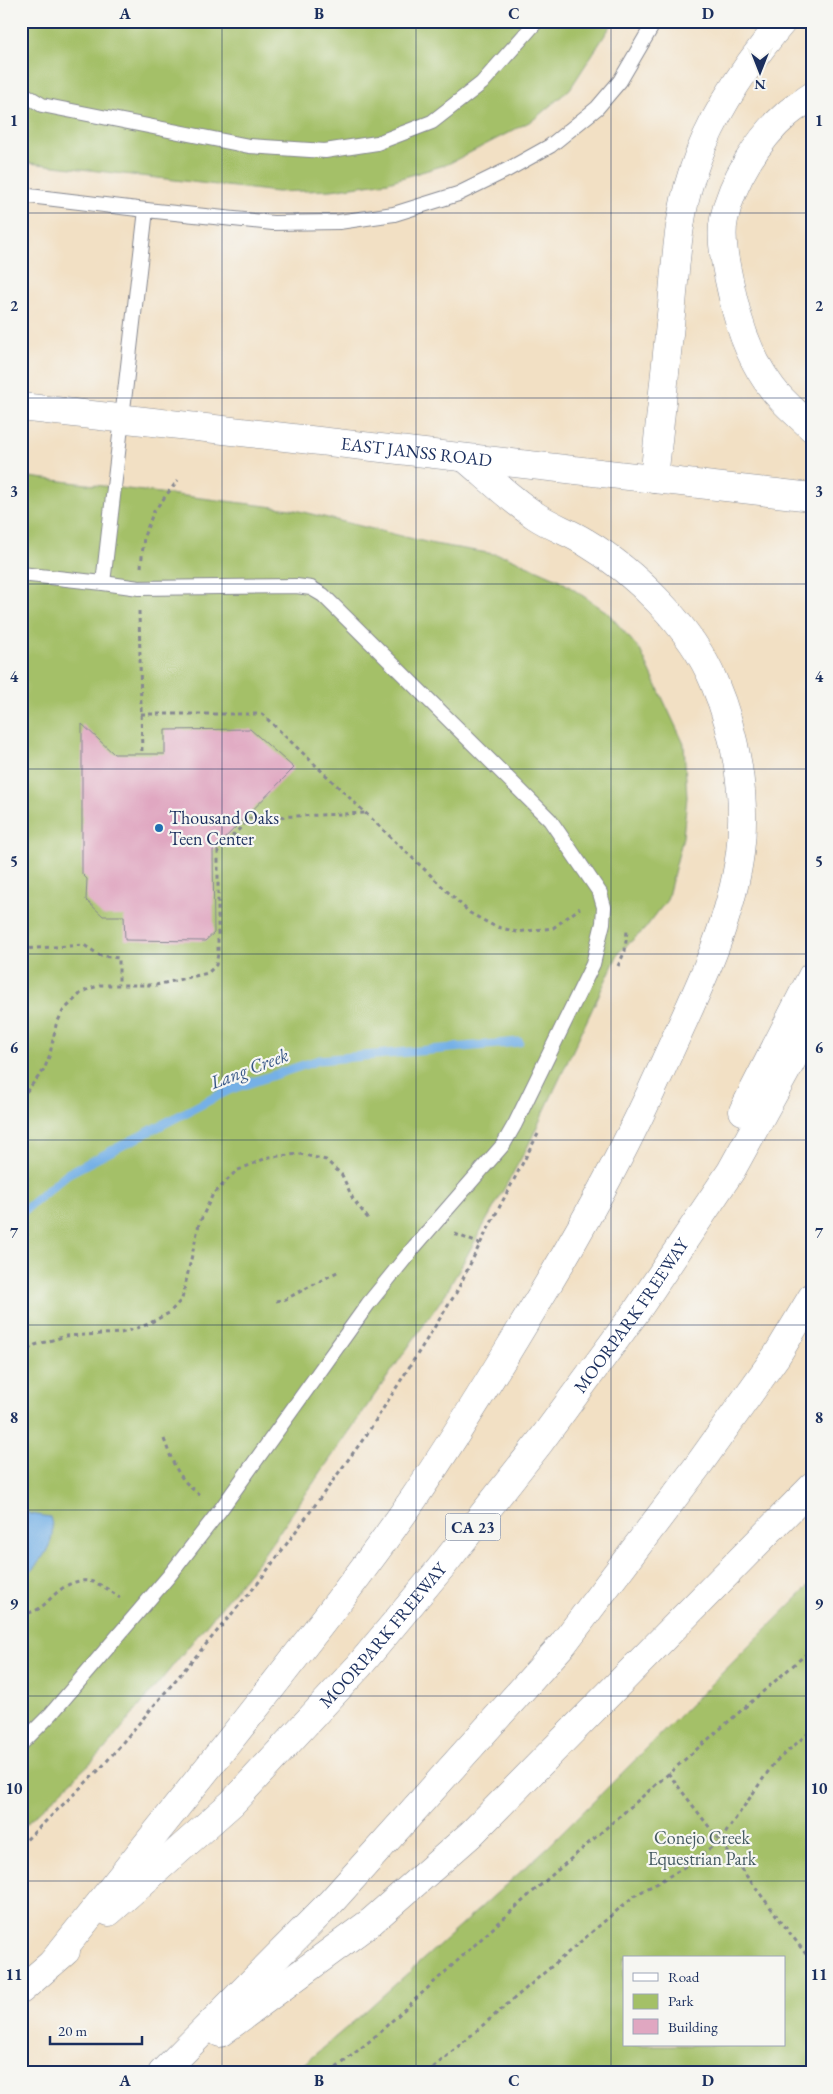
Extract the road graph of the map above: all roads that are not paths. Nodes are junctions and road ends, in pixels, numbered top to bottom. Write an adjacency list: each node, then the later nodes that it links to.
1 (537, 21): 4 (lane)
2 (655, 21): 7 (lane)
3 (783, 21): 12 (main road)
4 (21, 92)
5 (812, 96): 10 (main road)
6 (21, 195): 7 (lane)
7 (146, 210): 9 (lane)
8 (21, 407): 9 (main road, EAST JANSS ROAD)
9 (122, 418): 11 (main road, EAST JANSS ROAD); 15 (lane)
10 (812, 428)
11 (465, 458): 12 (main road, EAST JANSS ROAD); 22 (main road)
12 (654, 479): 13 (main road, EAST JANSS ROAD)
13 (812, 497)
14 (21, 574): 15 (lane)
15 (103, 583): 21 (lane)
16 (812, 976): 18 (main road)
17 (812, 1024): 18 (main road, MOORPARK FREEWAY / CA 23)
18 (658, 1278): 22 (main road, MOORPARK FREEWAY / CA 23)
19 (812, 1297): 24 (main road)
20 (812, 1487): 25 (main road)
21 (21, 1744)
22 (52, 1963): 23 (main road, MOORPARK FREEWAY / CA 23)
23 (21, 1990)
24 (162, 2073)
25 (166, 2073)

